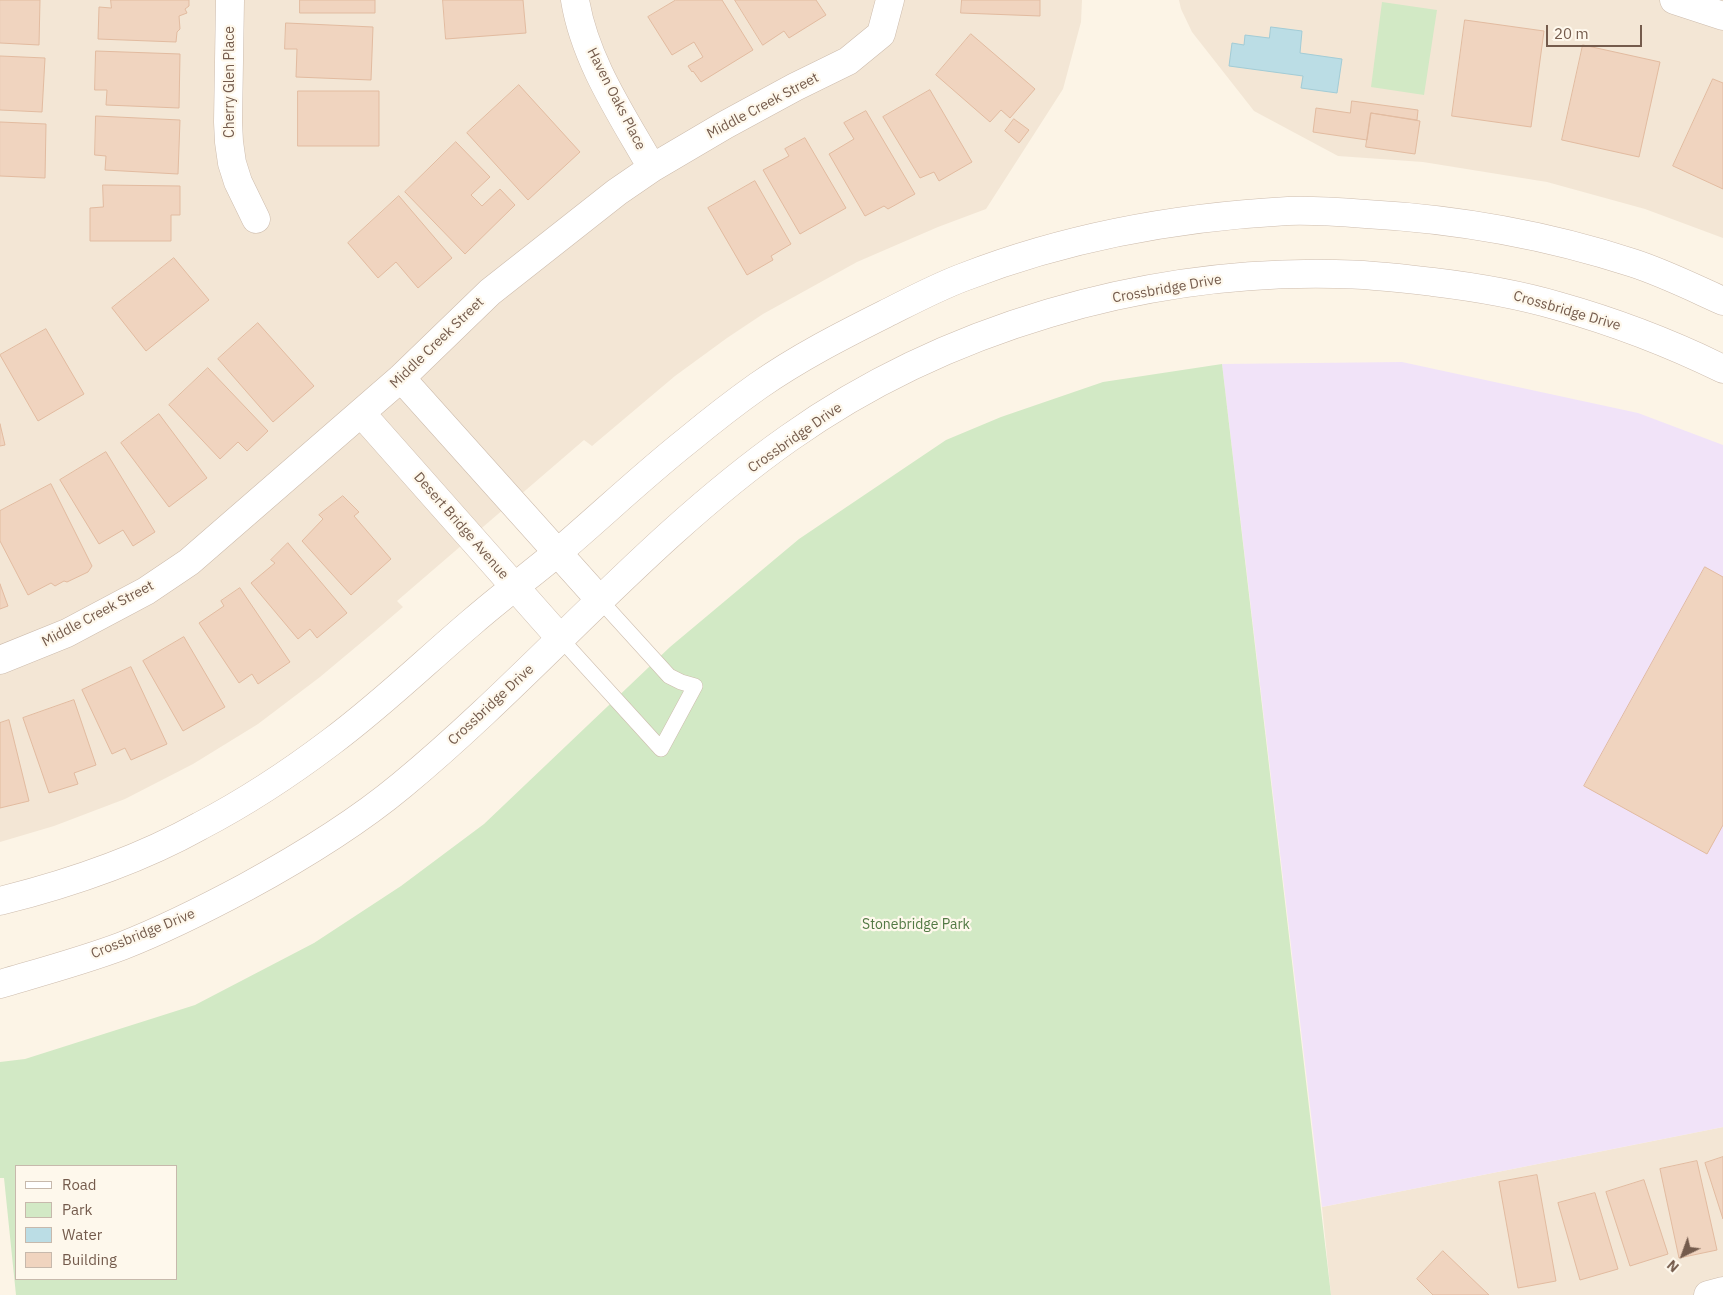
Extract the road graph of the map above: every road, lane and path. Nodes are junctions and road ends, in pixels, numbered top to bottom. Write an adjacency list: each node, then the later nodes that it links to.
1 (230, 0): 7 (street, Cherry Glen Place)
2 (575, 0): 6 (street, Haven Oaks Place)
3 (890, 0): 6 (street, Middle Creek Street)
4 (1674, 0): 5 (street)
5 (1723, 16)
6 (652, 168): 10 (street, Middle Creek Street)
7 (256, 219)
8 (1723, 301): 12 (street)
9 (1723, 368): 14 (street, Crossbridge Drive)
10 (401, 378): 11 (street, Middle Creek Street); 12 (street)
11 (361, 413): 13 (street, Desert Bridge Avenue); 16 (street, Middle Creek Street)
12 (557, 553): 13 (street); 14 (street)
13 (515, 587): 15 (street, Desert Bridge Avenue); 17 (street)
14 (600, 600): 15 (street, Crossbridge Drive); 15 (lane)
15 (560, 639): 18 (street, Crossbridge Drive)
16 (0, 660)
17 (0, 901)
18 (0, 984)
19 (1723, 1291): 20 (street)
20 (1708, 1295)

